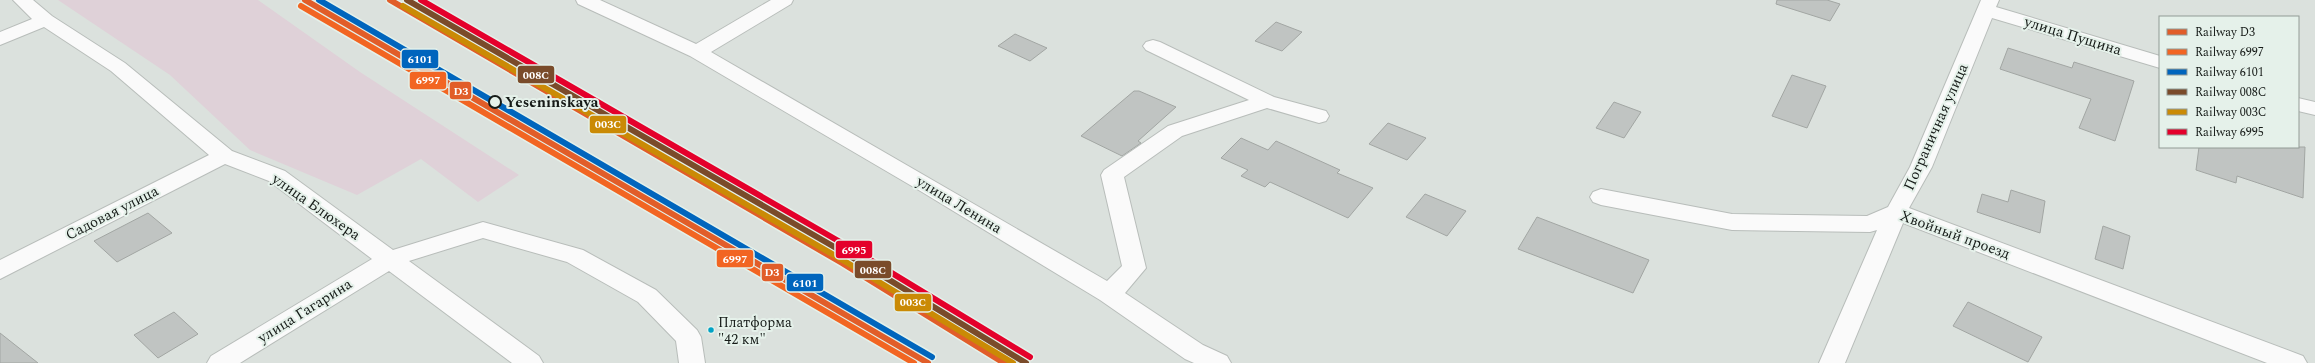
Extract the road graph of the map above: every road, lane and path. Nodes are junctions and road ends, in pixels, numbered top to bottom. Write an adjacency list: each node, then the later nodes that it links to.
1 (22, 0): 5 (street, улица Блюхера)
2 (585, 0): 8 (street, улица Ленина)
3 (784, 0): 8 (street)
4 (1988, 5): 9 (street, улица Пущина); 16 (street, Пограничная улица)
5 (45, 20): 6 (street); 14 (street, улица Блюхера)
6 (0, 39)
7 (1153, 46): 10 (street)
8 (697, 52): 19 (street, улица Ленина)
9 (2159, 62)
10 (1267, 101): 13 (street); 19 (street)
11 (2299, 104): 12 (street)
12 (2315, 109)
13 (1319, 116)
14 (224, 156): 17 (street, улица Блюхера); 18 (street, Садовая улица)
15 (1601, 197): 16 (street, Хвойный проезд)
16 (1896, 212): 24 (street, Пограничная улица); 25 (street, Хвойный проезд)
17 (390, 259): 20 (street, улица Гагарина); 21 (street, улица Блюхера); 22 (street, улица Гагарина)
18 (0, 270)
19 (1109, 294): 23 (street, улица Ленина)
20 (220, 363)
21 (530, 363)
22 (692, 363)
23 (1218, 363)
24 (1832, 363)
25 (2294, 363)

